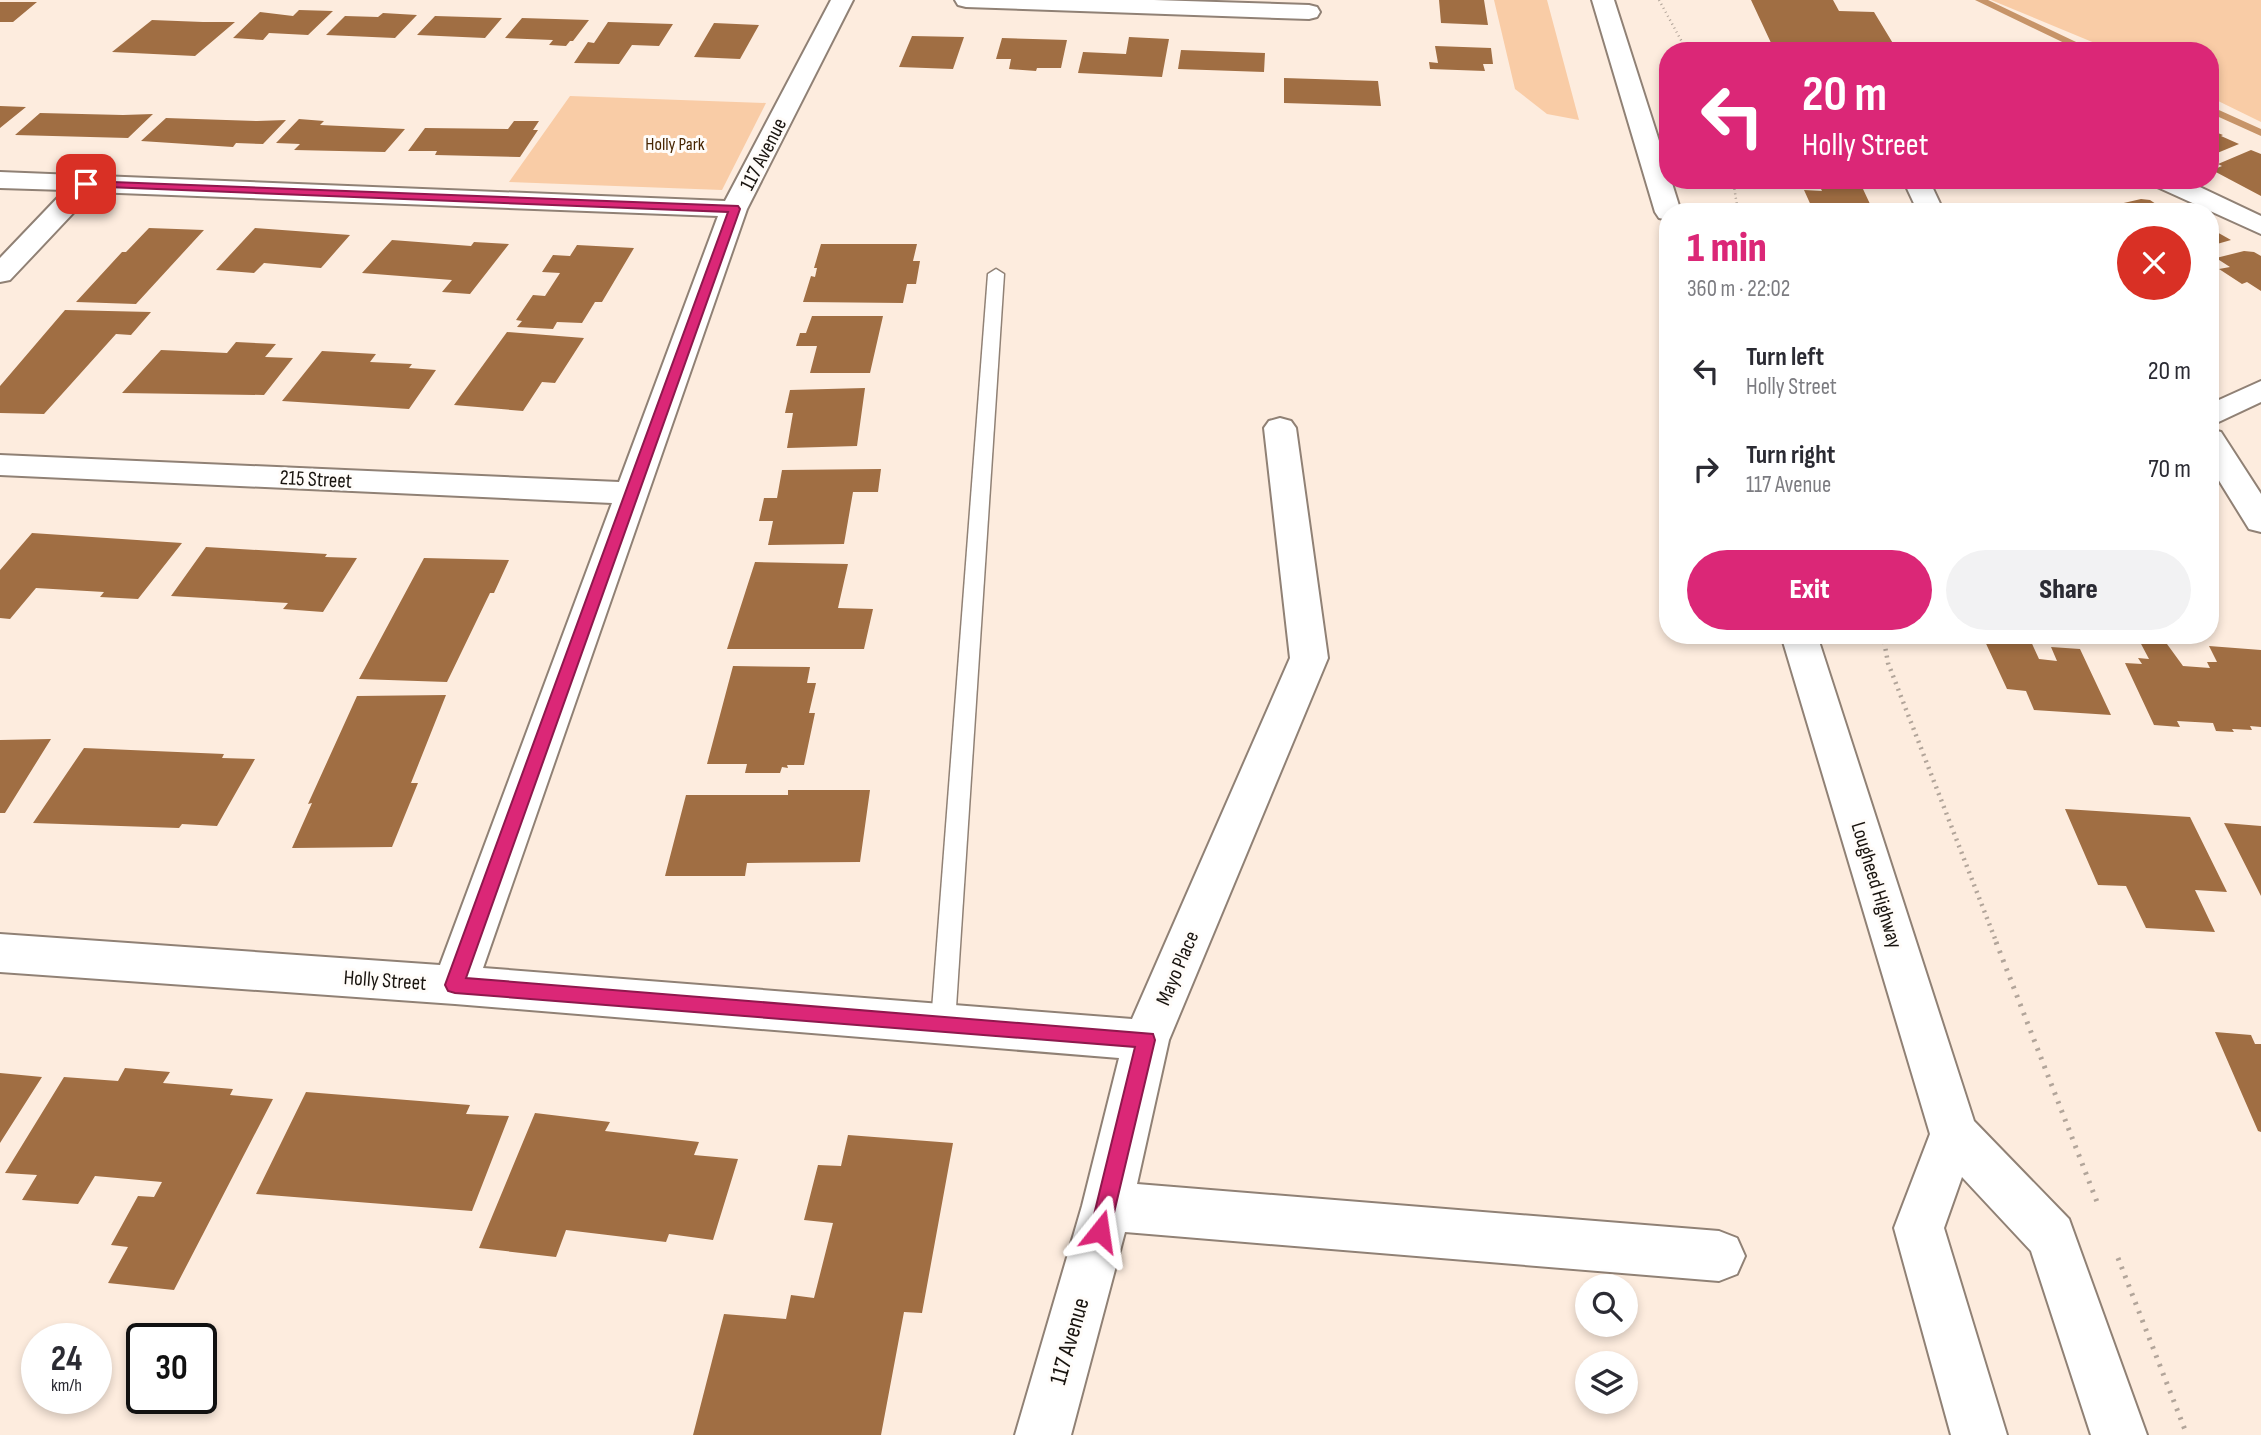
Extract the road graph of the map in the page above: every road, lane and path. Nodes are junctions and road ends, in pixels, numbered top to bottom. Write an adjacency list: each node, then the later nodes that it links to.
1 (842, 0): 13 (main road, 117 Avenue)
2 (966, 0): 5 (main road)
3 (1603, 0): 8 (main road)
4 (1659, 0): 6 (path)
5 (1309, 12)
6 (1684, 42)
7 (0, 180): 9 (main road)
8 (1659, 183)
9 (86, 184): 13 (main road); 15 (main road)
10 (2183, 189): 11 (main road)
11 (2212, 203)
12 (2219, 206): 14 (main road)
13 (734, 209): 22 (main road, 117 Avenue)
14 (2261, 226)
15 (0, 274)
16 (996, 274): 28 (lane)
17 (2261, 390): 18 (main road)
18 (2219, 411)
19 (1280, 428): 29 (main road, Mayo Place)
20 (2219, 453): 23 (main road)
21 (0, 465): 22 (main road, 215 Street)
22 (631, 493): 27 (main road, 117 Avenue)
23 (2261, 521)
24 (1802, 644): 30 (main road, Lougheed Highway)
25 (1885, 644): 32 (path)
26 (0, 953): 27 (main road, Holly Street)
27 (455, 985): 28 (main road, Holly Street)
28 (943, 1023): 29 (main road, Holly Street)
29 (1146, 1040): 31 (main road, Mayo Place)
30 (1954, 1134): 36 (main road); 37 (main road, Lougheed Highway)
31 (1108, 1206): 34 (main road); 35 (main road, 117 Avenue)
32 (2102, 1216)
33 (2118, 1255): 38 (path)
34 (1719, 1256)
35 (1043, 1435)
36 (1979, 1435)
37 (2119, 1435)
38 (2187, 1435)

